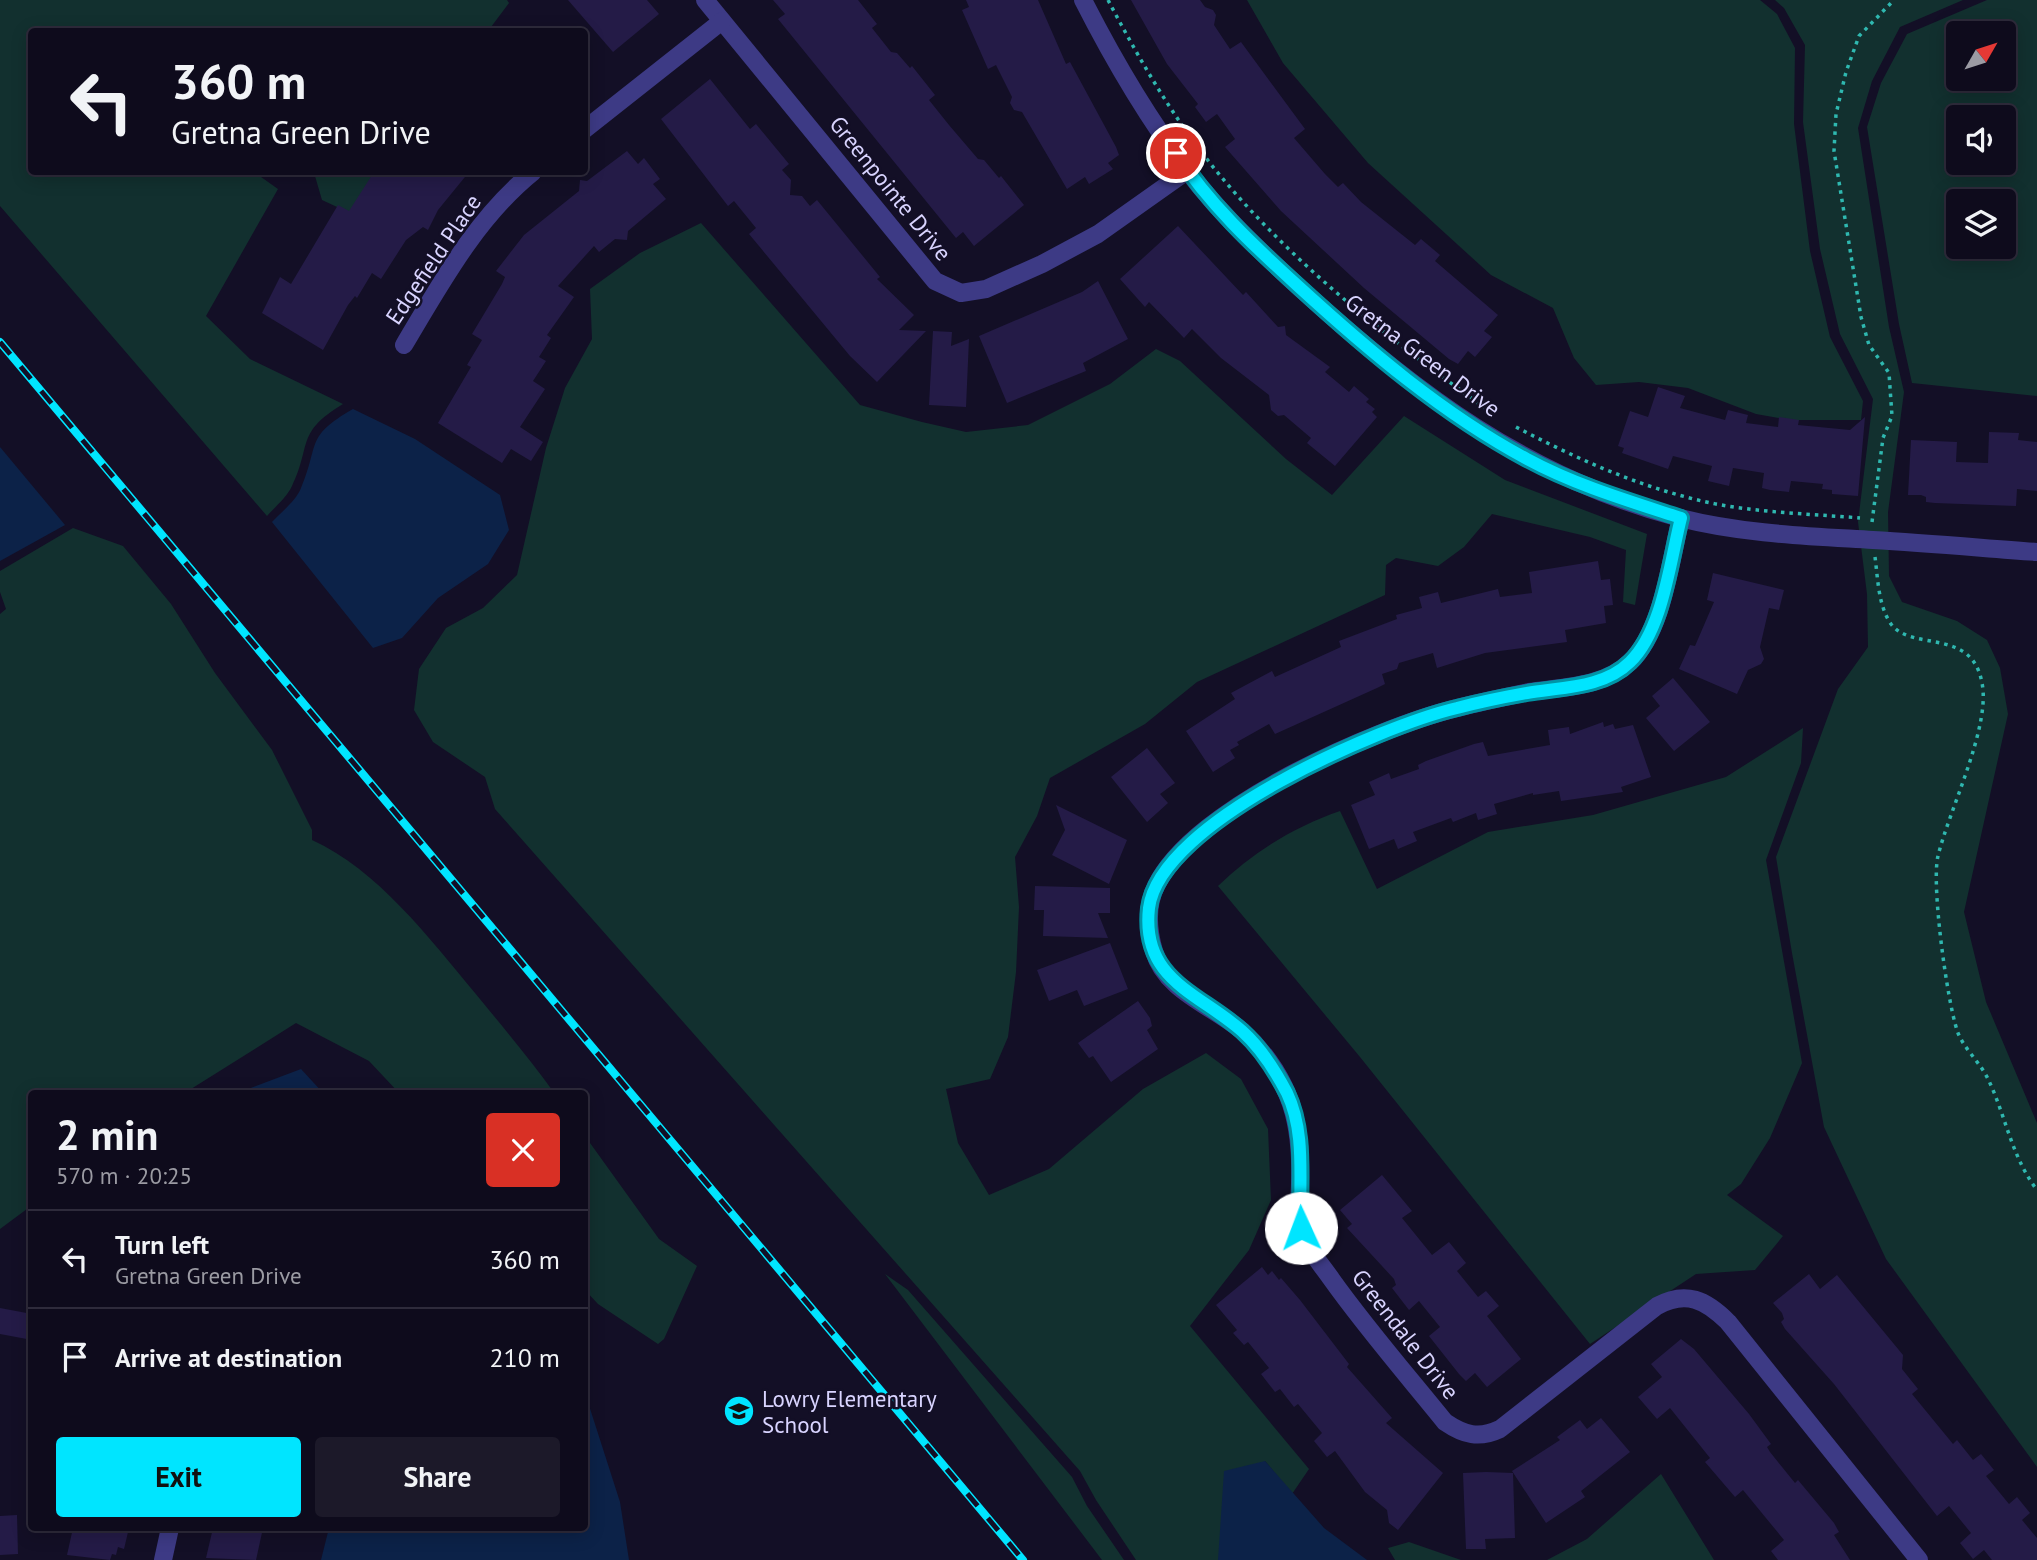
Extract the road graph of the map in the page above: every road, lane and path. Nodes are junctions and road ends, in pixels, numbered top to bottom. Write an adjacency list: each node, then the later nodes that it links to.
1 (705, 0): 5 (street, Greenpointe Drive)
2 (1083, 0): 7 (street, Gretna Green Drive)
3 (1108, 0): 10 (path)
4 (1895, 0): 13 (path)
5 (722, 21): 6 (street); 7 (street, Greenpointe Drive)
6 (588, 127)
7 (1187, 170): 12 (street, Gretna Green Drive)
8 (530, 175): 9 (street, Edgefield Place)
9 (404, 345)
10 (1500, 419)
11 (1512, 425): 13 (path)
12 (1681, 518): 15 (street, Gretna Green Drive); 20 (street, Greendale Drive)
13 (1872, 520): 14 (path); 15 (path)
14 (1883, 520)
15 (1873, 540): 16 (street, Gretna Green Drive); 17 (path)
16 (2037, 552)
17 (2037, 1190)
18 (169, 1531): 19 (street)
19 (163, 1560)
20 (1919, 1560)

